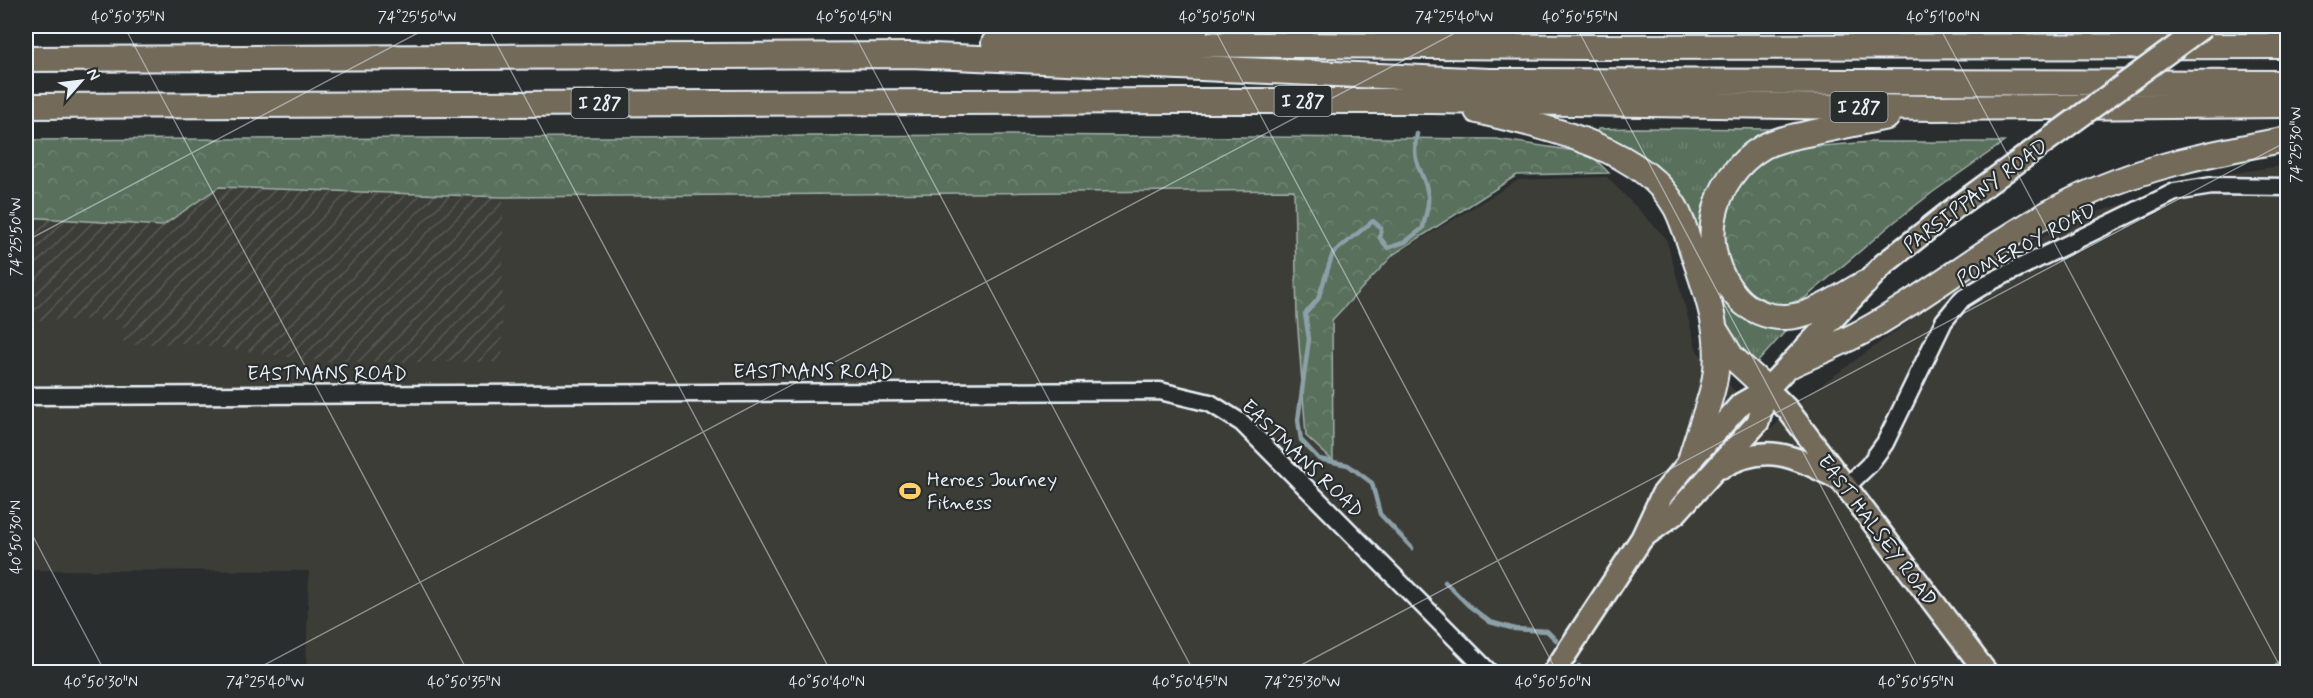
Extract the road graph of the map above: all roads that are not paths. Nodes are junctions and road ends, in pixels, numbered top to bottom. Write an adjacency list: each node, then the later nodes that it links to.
1 (1196, 26): 4 (highway)
2 (1417, 26): 6 (highway)
3 (2204, 26): 16 (main road, PARSIPPANY ROAD, bridge)
4 (1081, 45): 6 (highway); 7 (highway)
5 (2288, 46): 6 (highway)
6 (1587, 48)
7 (911, 55): 8 (highway); 9 (highway)
8 (26, 59)
9 (2288, 83)
10 (1431, 101): 12 (highway, I 287); 13 (highway, I 287); 17 (highway)
11 (2288, 105): 13 (highway, I 287)
12 (26, 106)
13 (1934, 108): 16 (highway)
14 (2288, 139): 18 (highway)
15 (2288, 187): 23 (street, POMEROY ROAD)
16 (1865, 283): 18 (main road, PARSIPPANY ROAD)
17 (1716, 331): 19 (highway); 21 (highway)
18 (1791, 364): 19 (main road, PARSIPPANY ROAD)
19 (1767, 389): 21 (main road, PARSIPPANY ROAD); 22 (main road, PARSIPPANY ROAD); 23 (main road, EAST HALSEY ROAD)
20 (26, 396): 25 (street, EASTMANS ROAD)
21 (1690, 461): 24 (main road, PARSIPPANY ROAD)
22 (1711, 474): 23 (main road); 24 (main road, PARSIPPANY ROAD)
23 (1843, 484): 27 (main road, EAST HALSEY ROAD)
24 (1642, 538): 26 (main road, PARSIPPANY ROAD)
25 (1490, 672)
26 (1554, 672)
27 (1986, 672)

